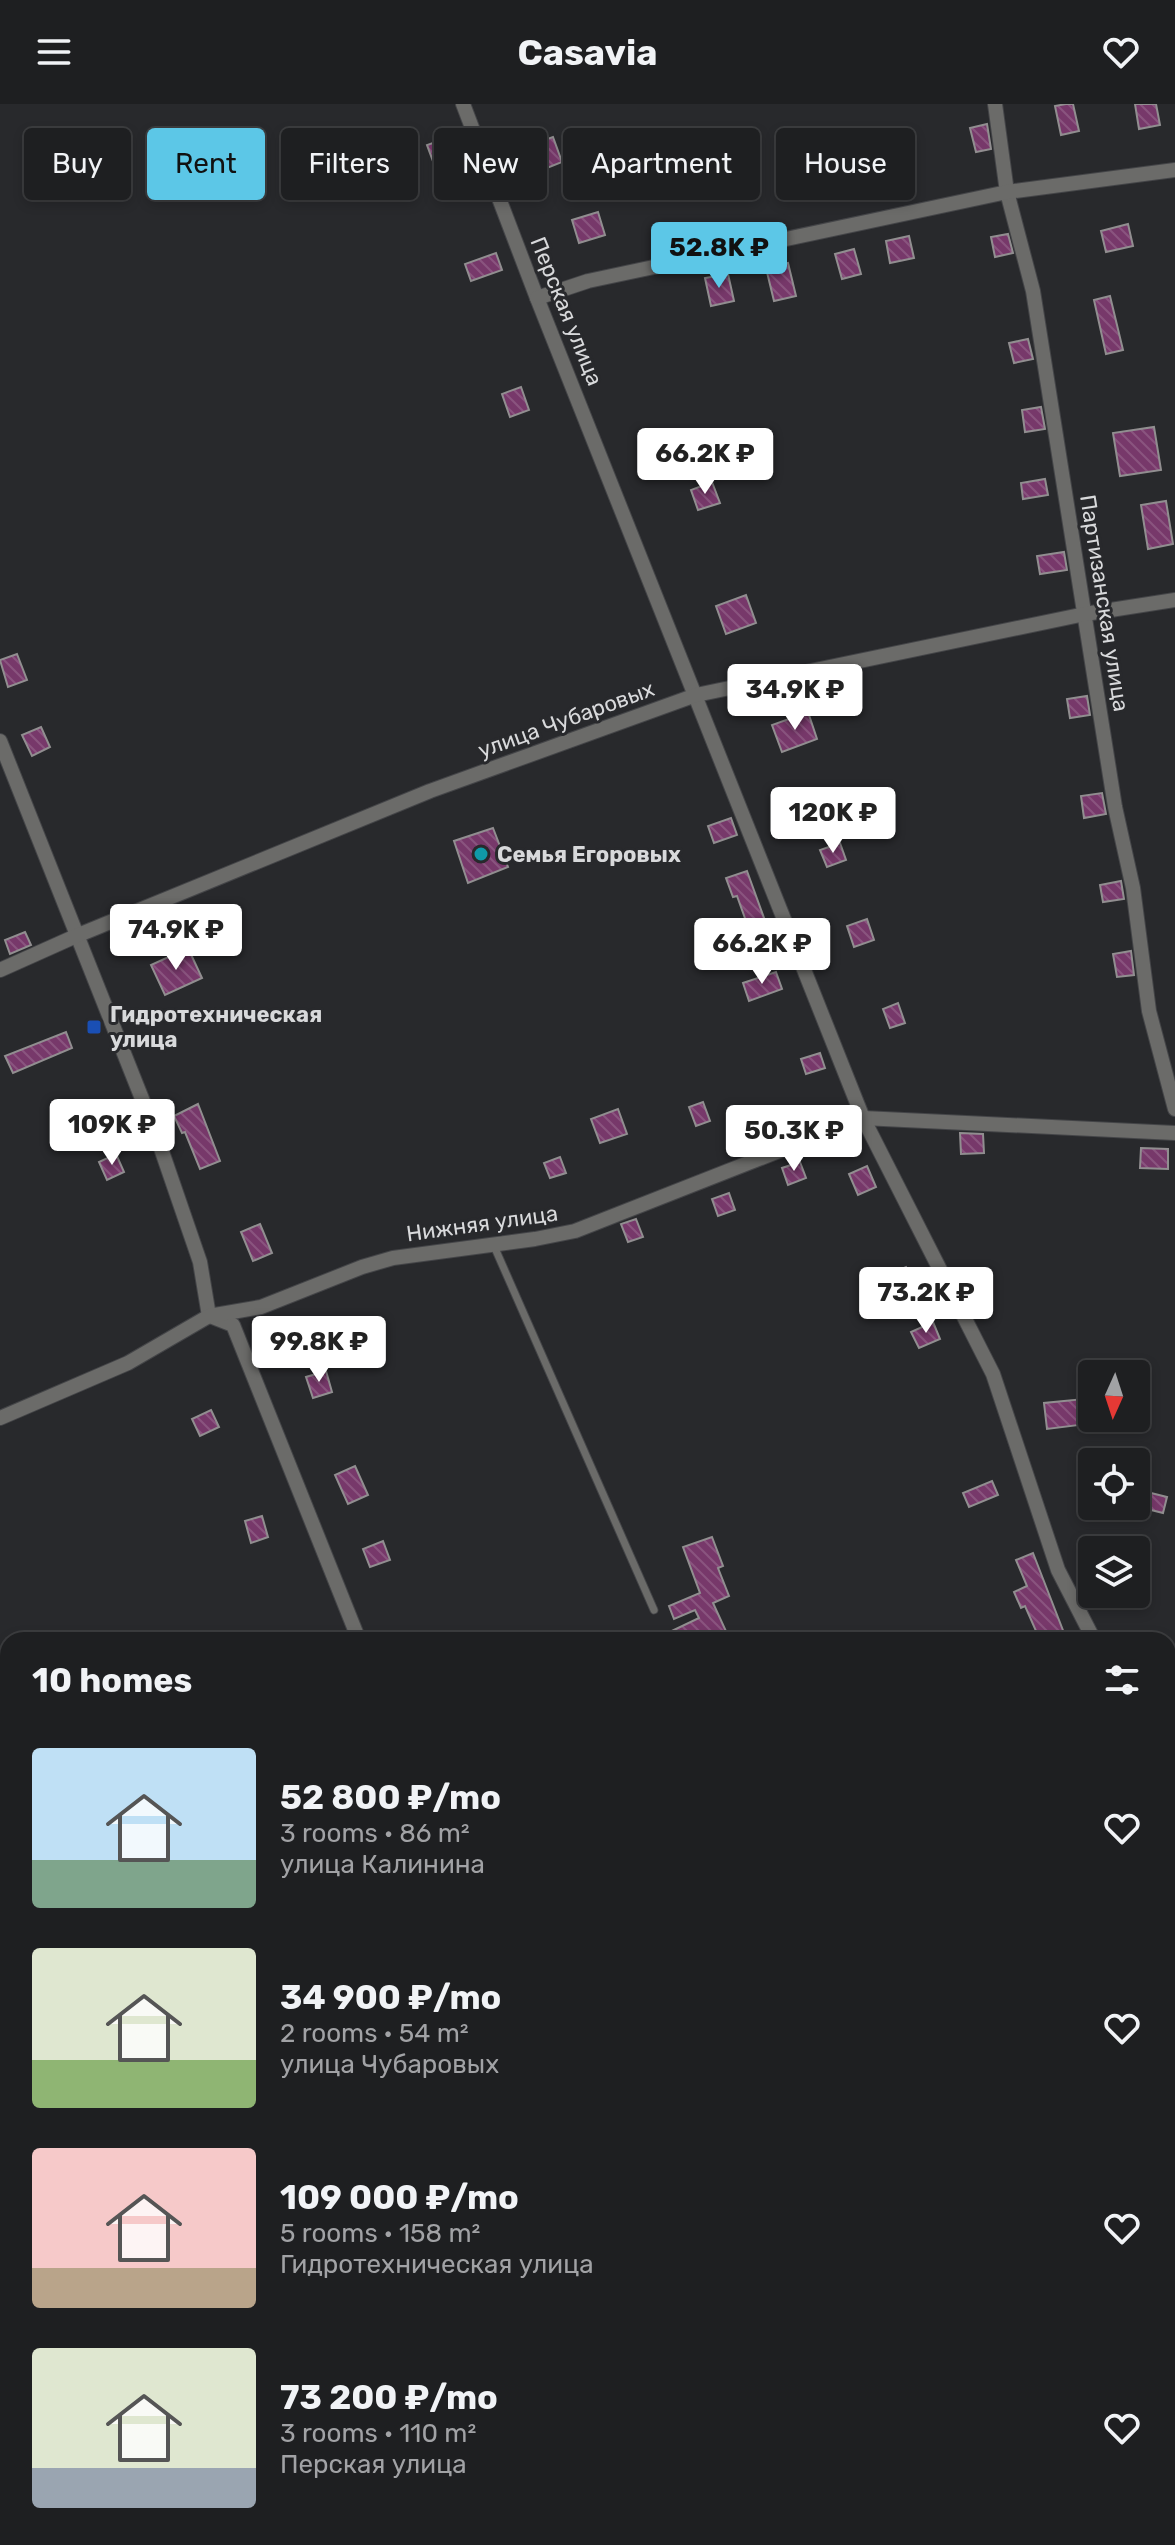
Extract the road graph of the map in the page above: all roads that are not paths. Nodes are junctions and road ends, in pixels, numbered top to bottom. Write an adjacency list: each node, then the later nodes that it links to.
1 (463, 104): 5 (street, Перская улица)
2 (995, 104): 4 (street, Партизанская улица)
3 (1175, 170): 4 (street)
4 (1007, 192): 5 (street); 7 (street, Партизанская улица)
5 (537, 298): 8 (street, Перская улица)
6 (1175, 600): 7 (street, улица Чубаровых)
7 (1085, 614): 8 (street, улица Чубаровых); 12 (street, Партизанская улица)
8 (696, 695): 10 (street, улица Чубаровых); 13 (street, Перская улица)
9 (0, 741): 10 (street)
10 (76, 936): 11 (street, улица Чубаровых); 16 (street)
11 (0, 970)
12 (1175, 1109)
13 (863, 1118): 14 (street, Нижняя улица); 15 (street, Нижняя улица); 20 (street, Перская улица)
14 (1175, 1133)
15 (493, 1244): 16 (street, Нижняя улица); 18 (lane)
16 (209, 1316): 17 (street, Нижняя улица); 19 (street)
17 (0, 1418)
18 (654, 1610)
19 (356, 1632)
20 (1090, 1632)

